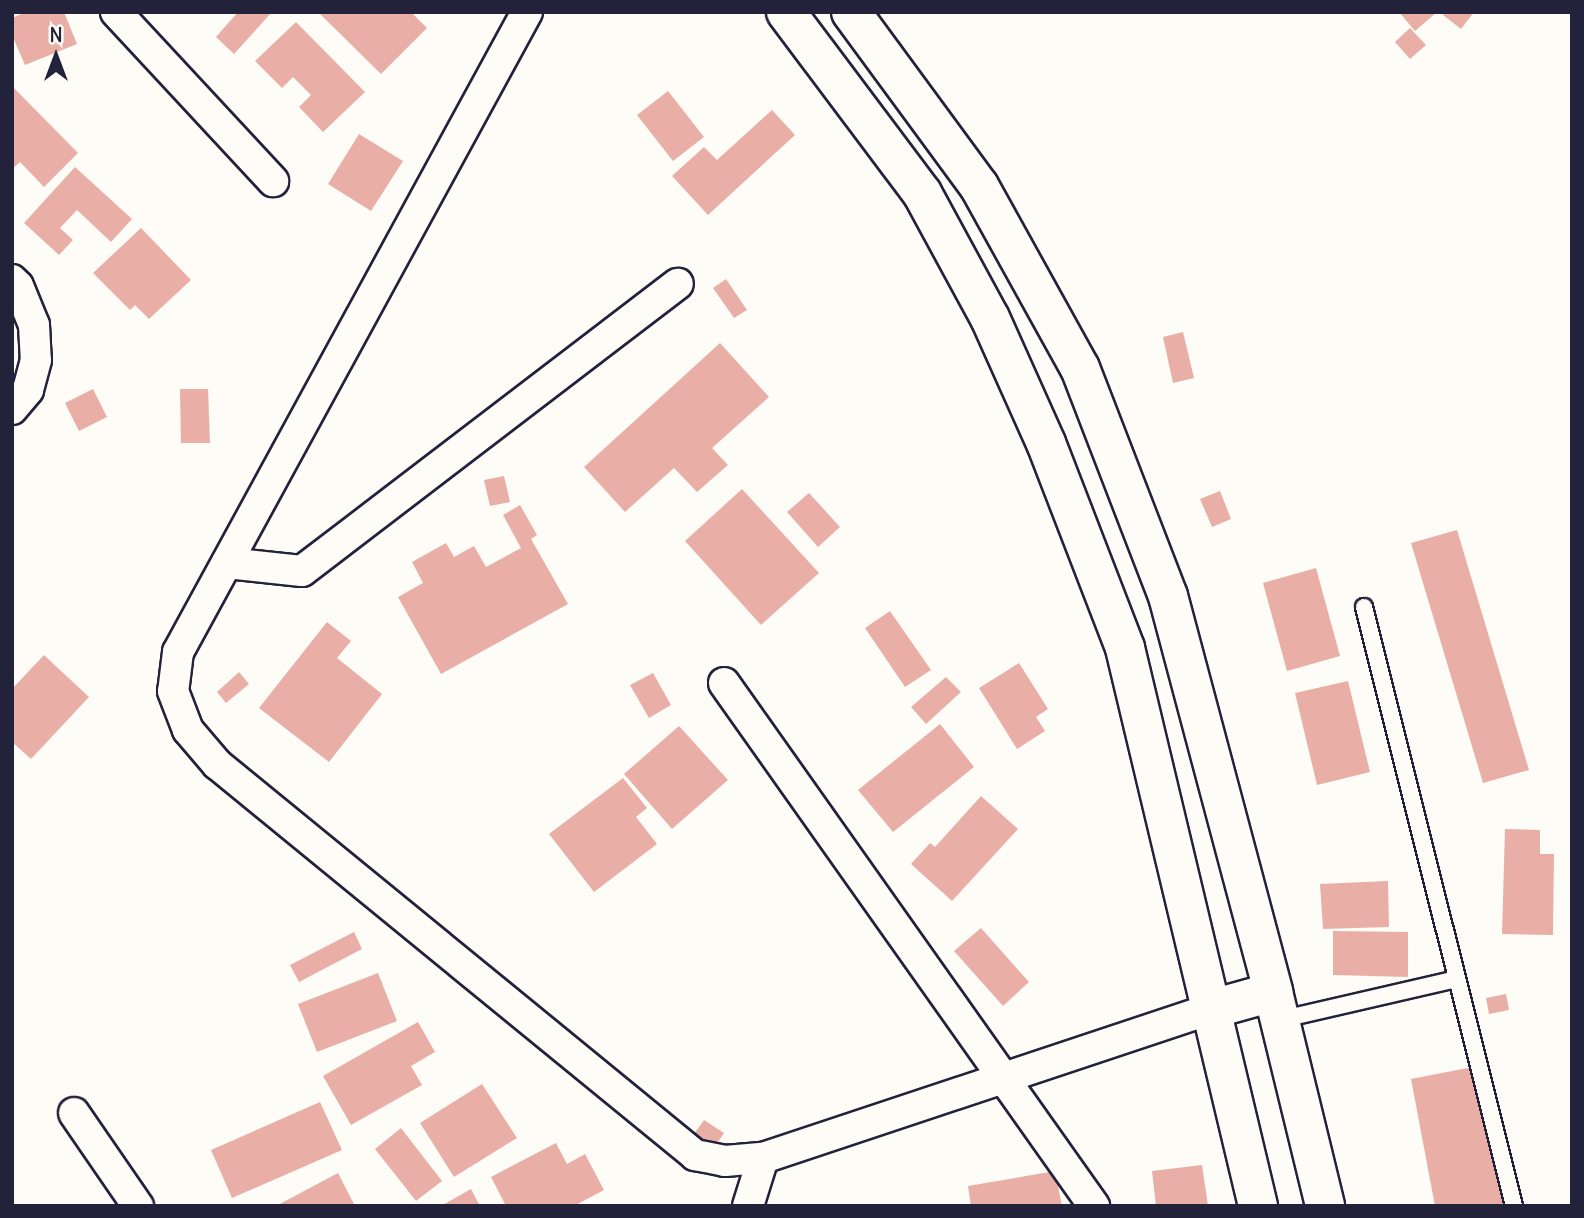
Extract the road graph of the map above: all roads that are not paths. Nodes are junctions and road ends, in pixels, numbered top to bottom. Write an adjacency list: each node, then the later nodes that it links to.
1 (116, 12): 5 (street)
2 (527, 12): 9 (street)
3 (786, 12): 14 (street)
4 (851, 12): 13 (street)
5 (273, 181)
6 (12, 280): 8 (street)
7 (678, 284): 9 (street)
8 (12, 409)
9 (227, 563): 17 (street)
10 (1364, 607): 12 (lane)
11 (724, 683): 15 (street)
12 (1456, 979): 13 (lane); 23 (lane)
13 (1276, 1006): 14 (street); 22 (street)
14 (1212, 1009): 15 (street); 21 (street)
15 (1003, 1079): 17 (street); 20 (street)
16 (74, 1113): 18 (street)
17 (763, 1158): 19 (street)
18 (138, 1206)
19 (748, 1206)
20 (1094, 1206)
21 (1258, 1206)
22 (1325, 1206)
23 (1514, 1206)

